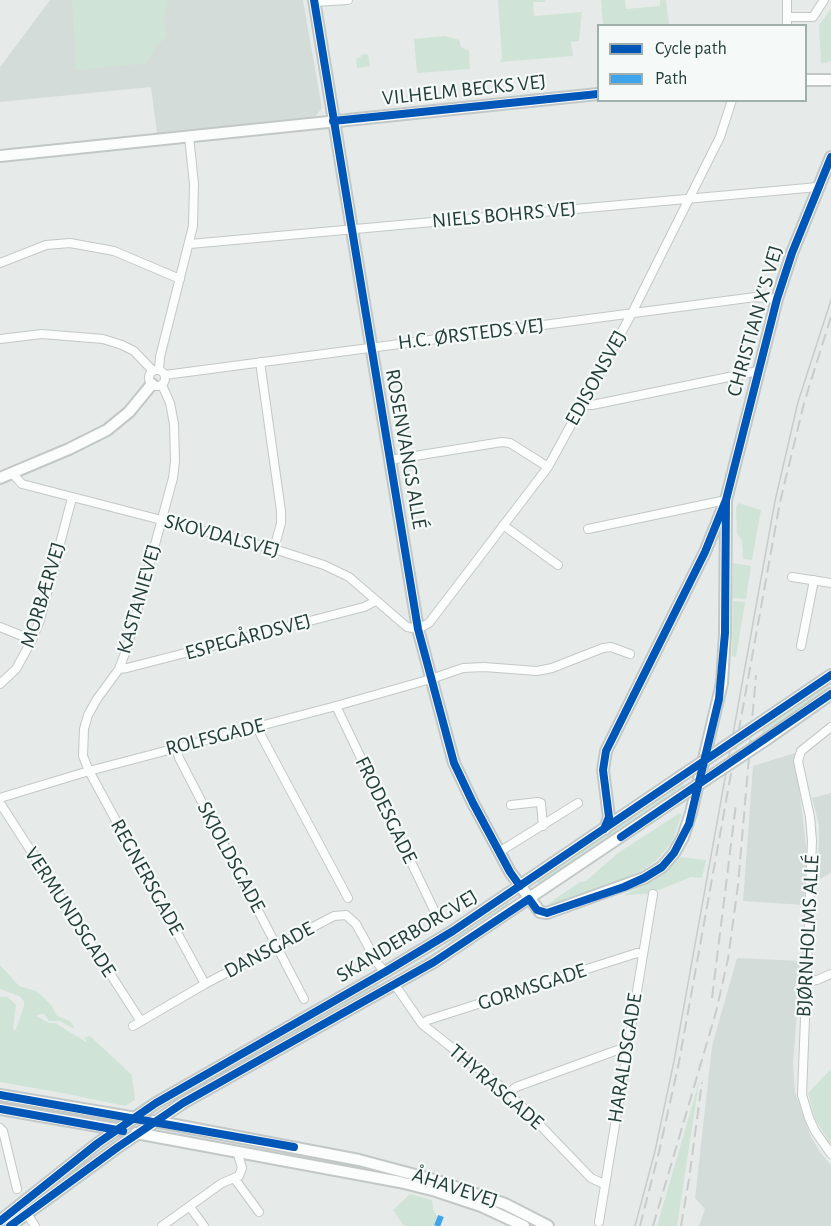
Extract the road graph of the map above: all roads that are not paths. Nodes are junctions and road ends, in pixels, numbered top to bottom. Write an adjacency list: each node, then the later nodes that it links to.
1 (348, 0): 4 (street)
2 (787, 0): 5 (street)
3 (824, 0): 5 (street)
4 (315, 1): 10 (street, ROSENVANGS ALLÉ)
5 (787, 21)
6 (807, 80): 7 (street)
7 (831, 80)
8 (597, 94): 10 (street, VILHELM BECKS VEJ)
9 (731, 102): 15 (street, EDISONSVEJ)
10 (333, 122): 11 (street, VILHELM BECKS VEJ); 16 (street, ROSENVANGS ALLÉ)
11 (189, 136): 12 (street, VILHELM BECKS VEJ); 17 (street)
12 (0, 156)
13 (831, 157): 14 (street, CHRISTIAN X'S VEJ)
14 (818, 186): 15 (street, NIELS BOHRS VEJ); 20 (street, CHRISTIAN X'S VEJ)
15 (690, 197): 16 (street, NIELS BOHRS VEJ); 21 (street, EDISONSVEJ)
16 (352, 230): 17 (street, NIELS BOHRS VEJ); 23 (street, ROSENVANGS ALLÉ)
17 (190, 244): 19 (street)
18 (0, 263): 19 (street)
19 (180, 279): 26 (street)
20 (777, 299): 21 (street, H.C. ØRSTEDS VEJ); 25 (street, CHRISTIAN X'S VEJ)
21 (632, 313): 23 (street, H.C. ØRSTEDS VEJ); 28 (street, EDISONSVEJ)
22 (0, 339): 26 (street)
23 (370, 347): 24 (street, H.C. ØRSTEDS VEJ); 29 (street, ROSENVANGS ALLÉ)
24 (260, 362): 26 (street, H.C. ØRSTEDS VEJ); 38 (street)
25 (758, 371): 28 (street); 34 (street, CHRISTIAN X'S VEJ)
26 (159, 372): 27 (street); 27 (street)
27 (157, 384): 31 (street); 35 (street, KASTANIEVEJ)
28 (582, 405): 30 (street, EDISONSVEJ)
29 (390, 460): 30 (street); 45 (street, ROSENVANGS ALLÉ)
30 (548, 467): 36 (street, EDISONSVEJ)
31 (12, 473): 32 (street); 33 (street, SKOVDALSVEJ)
32 (0, 478)
33 (72, 498): 35 (street, SKOVDALSVEJ); 46 (street, MORBÆRVEJ)
34 (726, 500): 37 (street); 63 (street, CHRISTIAN X'S VEJ); 68 (street, CHRISTIAN X'S VEJ)
35 (161, 520): 38 (street, SKOVDALSVEJ); 49 (street, KASTANIEVEJ)
36 (503, 525): 39 (street); 45 (street, EDISONSVEJ)
37 (588, 529)
38 (274, 549): 43 (street, SKOVDALSVEJ)
39 (558, 565)
40 (792, 577): 41 (street)
41 (814, 580): 42 (street); 47 (street)
42 (831, 583)
43 (376, 601): 45 (street, SKOVDALSVEJ); 49 (street, ESPEGÅRDSVEJ)
44 (0, 627): 46 (street)
45 (418, 629): 51 (street, ROSENVANGS ALLÉ)
46 (32, 640): 52 (street, MORBÆRVEJ)
47 (801, 646)
48 (630, 654): 51 (street, ROLFSGADE)
49 (118, 669): 58 (street, KASTANIEVEJ)
50 (831, 675): 63 (street, SKANDERBORGVEJ, bridge)
51 (431, 679): 54 (street, ROLFSGADE); 64 (street, ROSENVANGS ALLÉ)
52 (0, 684)
53 (831, 694): 68 (street, SKANDERBORGVEJ, bridge)
54 (336, 706): 55 (street, ROLFSGADE); 69 (street, FRODESGADE)
55 (256, 726): 57 (street, ROLFSGADE); 67 (street)
56 (831, 727): 74 (street, BJØRNHOLMS ALLÉ)
57 (176, 747): 58 (street, ROLFSGADE); 70 (street, SKJOLDSGADE)
58 (89, 771): 59 (street, ROLFSGADE); 75 (street, REGNERSGADE)
59 (0, 801): 78 (street, VERMUNDSGADE)
60 (578, 803): 62 (street)
61 (511, 805): 62 (street)
62 (543, 826): 64 (street)
63 (604, 829): 65 (street, SKANDERBORGVEJ)
64 (499, 852): 65 (street, ROSENVANGS ALLÉ)
65 (520, 886): 68 (street, ROSENVANGS ALLÉ); 72 (street, SKANDERBORGVEJ)
66 (653, 894): 71 (street, HARALDSGADE)
67 (348, 898)
68 (529, 899): 76 (street, SKANDERBORGVEJ)
69 (436, 914)
70 (277, 945): 72 (street, DANSGADE); 75 (street, DANSGADE); 77 (street, SKJOLDSGADE)
71 (642, 954): 79 (street, GORMSGADE); 81 (street, HARALDSGADE)
72 (385, 972): 76 (street, SKANDERBORGVEJ); 85 (street, SKANDERBORGVEJ)
73 (831, 974): 74 (street)
74 (806, 982): 91 (street, BJØRNHOLMS ALLÉ)
75 (205, 984): 78 (street, DANSGADE)
76 (395, 985): 79 (street, THYRASGADE); 86 (street, SKANDERBORGVEJ)
77 (304, 999)
78 (140, 1020): 80 (street, DANSGADE)
79 (422, 1024): 82 (street, THYRASGADE)
80 (133, 1026)
81 (627, 1048): 82 (street); 93 (street, HARALDSGADE)
82 (509, 1093): 93 (street, THYRASGADE)
83 (0, 1095): 85 (street, ÅHAVEVEJ)
84 (0, 1109): 88 (street, ÅHAVEVEJ)
85 (134, 1118): 86 (street, ÅHAVEVEJ); 88 (street, SKANDERBORGVEJ)
86 (155, 1121): 89 (street, SKANDERBORGVEJ); 105 (street, ÅHAVEVEJ)
87 (0, 1128): 94 (street)
88 (117, 1130): 89 (street, ÅHAVEVEJ); 98 (street, SKANDERBORGVEJ)
89 (138, 1133): 90 (street, ÅHAVEVEJ); 97 (street, SKANDERBORGVEJ)
90 (237, 1151): 92 (street); 104 (street, ÅHAVEVEJ)
91 (831, 1154)
92 (234, 1178): 95 (street); 96 (street)
93 (604, 1184): 99 (street, HARALDSGADE)
94 (17, 1190)
95 (190, 1207): 102 (street); 103 (street)
96 (259, 1212)
97 (27, 1214): 100 (street, SKANDERBORGVEJ); 101 (street)
98 (0, 1221)
99 (599, 1222)
100 (10, 1226)
101 (35, 1226)
102 (162, 1226)
103 (204, 1226)
104 (524, 1226)
105 (548, 1226)

